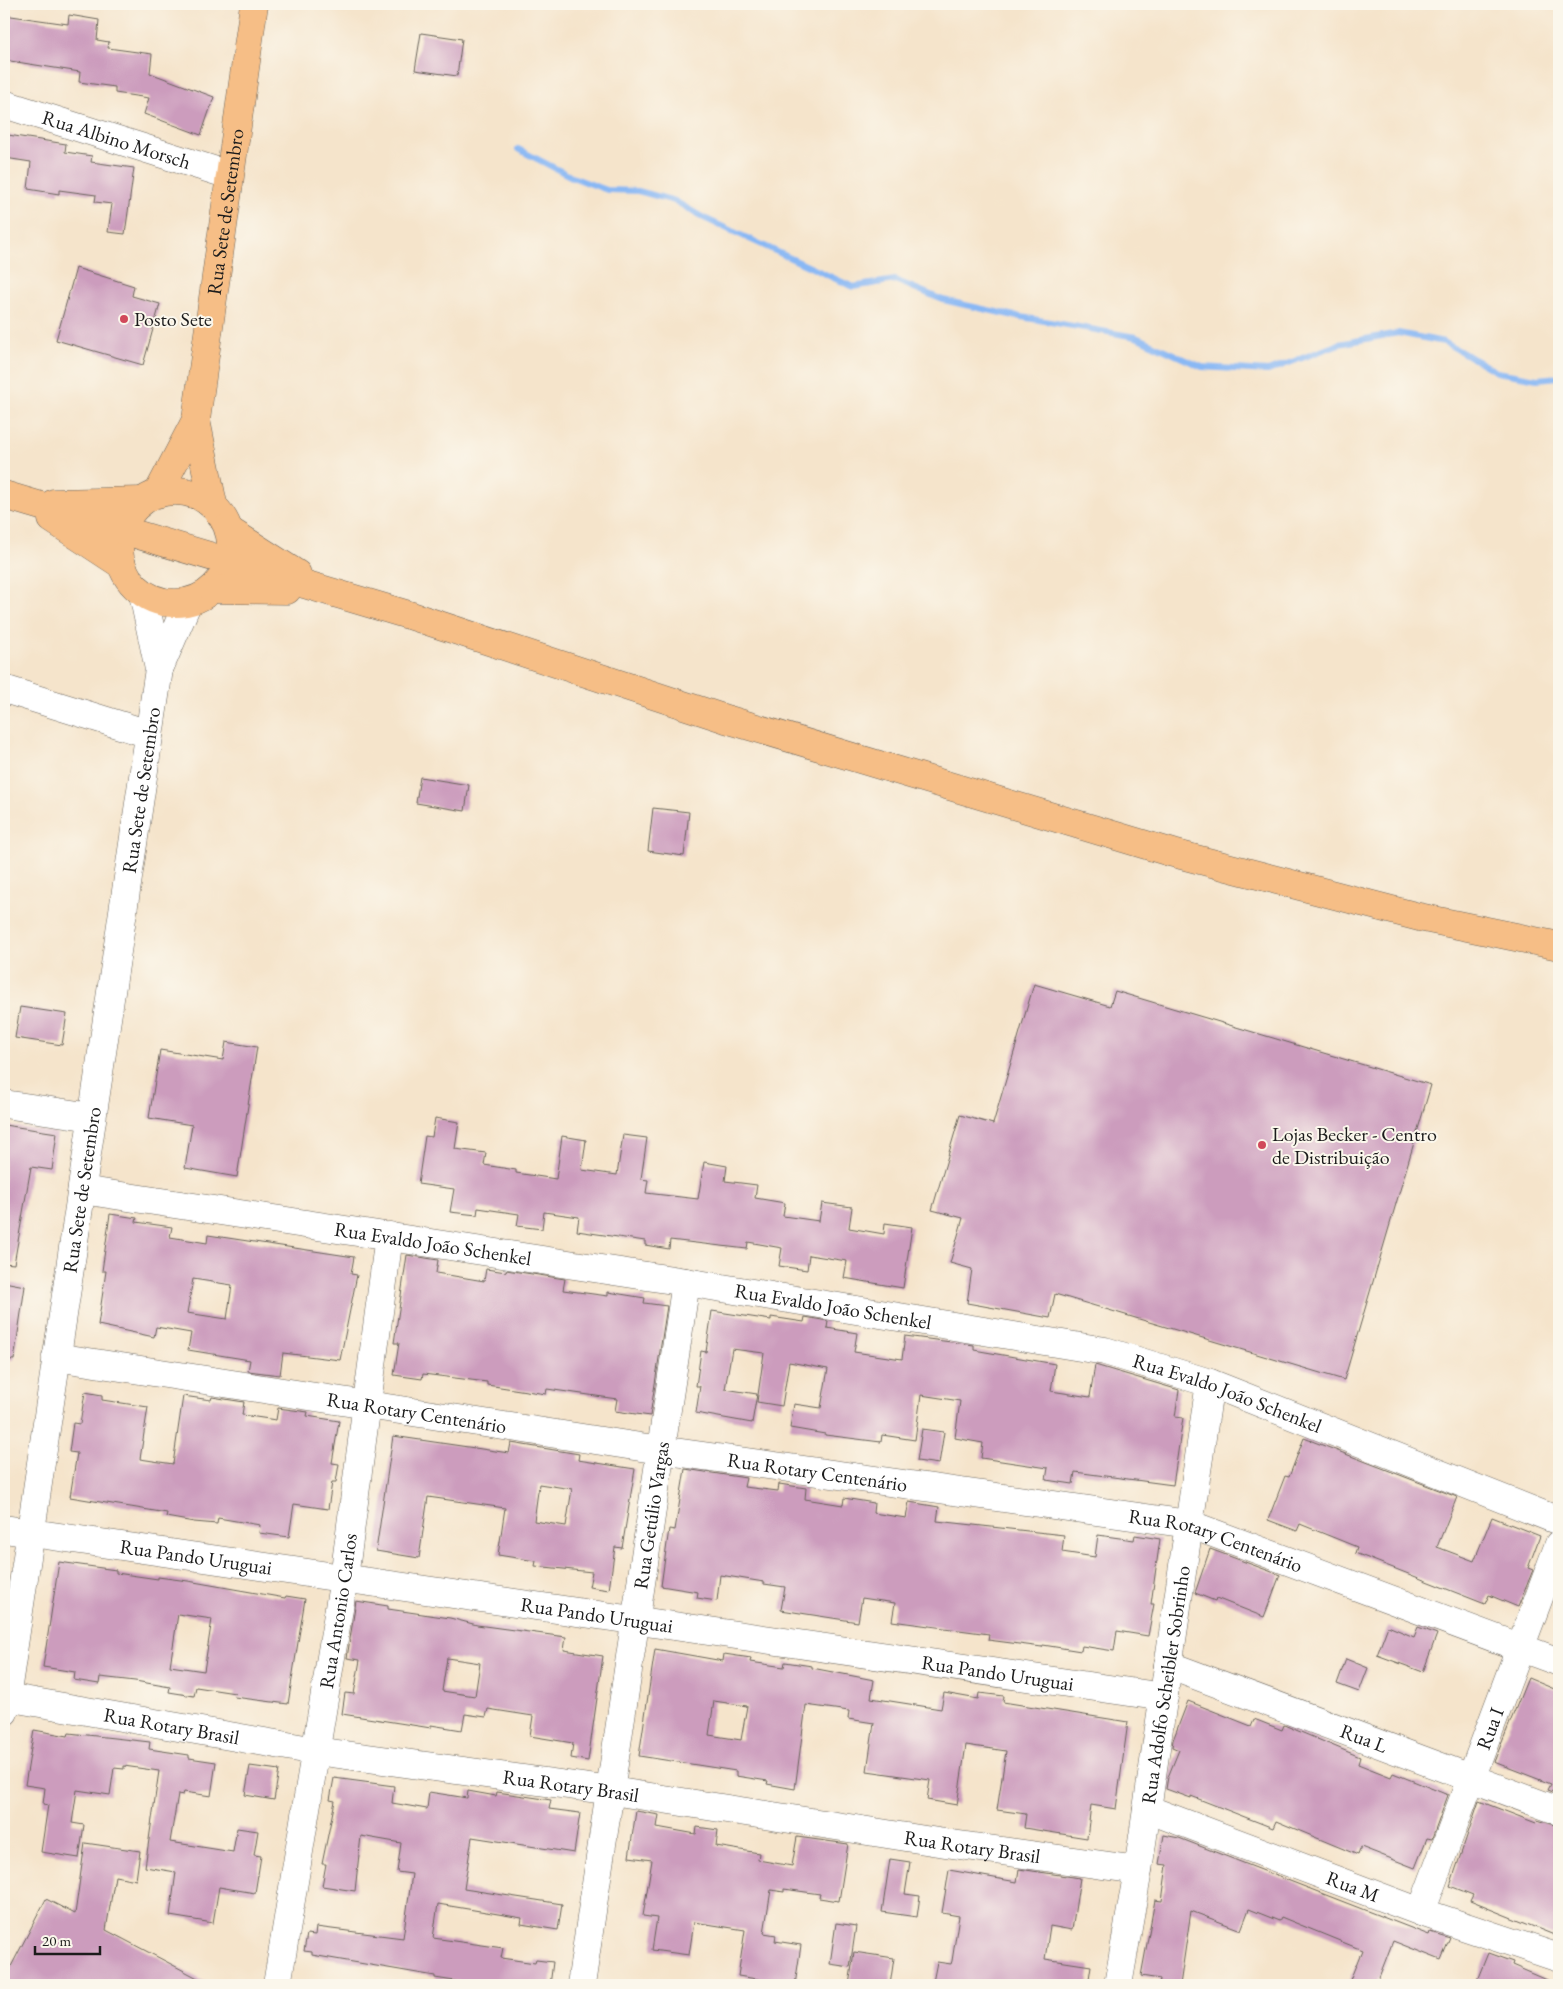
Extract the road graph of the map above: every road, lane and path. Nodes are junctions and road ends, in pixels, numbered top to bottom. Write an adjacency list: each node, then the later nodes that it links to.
1 (254, 4): 3 (main road, Rua Sete de Setembro)
2 (4, 104): 3 (street, Rua Albino Morsch)
3 (229, 175): 4 (main road, Rua Sete de Setembro)
4 (196, 420): 6 (main road, Rua Sete de Setembro); 8 (main road, Rua Sete de Setembro)
5 (4, 495): 7 (main road)
6 (150, 497): 7 (main road); 8 (main road); 9 (main road, Rua Sete de Setembro)
7 (30, 504): 9 (main road); 12 (main road)
8 (213, 504): 10 (main road)
9 (119, 530): 11 (main road); 12 (main road)
10 (230, 532): 11 (main road); 14 (main road)
11 (229, 563): 13 (main road); 14 (main road)
12 (122, 565): 15 (main road)
13 (214, 589): 14 (main road); 16 (main road)
14 (324, 591): 20 (main road)
15 (143, 594): 16 (main road); 17 (street, Rua Sete de Setembro)
16 (188, 602): 17 (street, Rua Sete de Setembro)
17 (159, 669): 19 (street, Rua Sete de Setembro)
18 (4, 689): 19 (street)
19 (149, 734): 22 (street, Rua Sete de Setembro)
20 (1559, 946)
21 (4, 1104): 22 (street)
22 (92, 1117): 23 (street, Rua Sete de Setembro)
23 (82, 1190): 24 (street, Rua Evaldo João Schenkel); 26 (street, Rua Sete de Setembro)
24 (389, 1236): 25 (street, Rua Evaldo João Schenkel); 28 (street, Rua Antonio Carlos)
25 (686, 1282): 27 (street, Rua Evaldo João Schenkel); 29 (street, Rua Getúlio Vargas)
26 (56, 1357): 28 (street, Rua Rotary Centenário); 33 (street, Rua Sete de Setembro)
27 (1210, 1384): 30 (street, Rua Evaldo João Schenkel); 31 (street, Rua Adolfo Scheibler Sobrinho)
28 (367, 1406): 29 (street, Rua Rotary Centenário); 35 (street, Rua Antonio Carlos)
29 (660, 1450): 31 (street, Rua Rotary Centenário); 36 (street, Rua Getúlio Vargas)
30 (1559, 1521)
31 (1189, 1524): 37 (street, Rua Rotary Centenário); 39 (street, Rua Adolfo Scheibler Sobrinho)
32 (4, 1529): 33 (street, Rua Pando Uruguai)
33 (30, 1534): 35 (street, Rua Pando Uruguai); 41 (street, Rua Sete de Setembro)
34 (1559, 1544): 37 (street, Rua I)
35 (344, 1578): 36 (street, Rua Pando Uruguai); 42 (street, Rua Antonio Carlos)
36 (636, 1619): 40 (street, Rua Pando Uruguai); 44 (street, Rua Getúlio Vargas)
37 (1520, 1648): 38 (street, Rua Rotary Centenário); 43 (street, Rua I)
38 (1559, 1662)
39 (1168, 1665): 40 (street, Rua Adolfo Scheibler Sobrinho); 43 (street, Rua L)
40 (1164, 1697): 45 (street, Rua Adolfo Scheibler Sobrinho)
41 (5, 1705): 42 (street, Rua Rotary Brasil)
42 (316, 1750): 44 (street, Rua Rotary Brasil); 50 (street, Rua Antonio Carlos)
43 (1471, 1777): 46 (street, Rua L); 48 (street, Rua I)
44 (612, 1791): 47 (street, Rua Rotary Brasil); 51 (street, Rua Getúlio Vargas)
45 (1147, 1809): 47 (street, Rua Adolfo Scheibler Sobrinho); 48 (street, Rua M)
46 (1559, 1811)
47 (1138, 1870): 52 (street, Rua Adolfo Scheibler Sobrinho)
48 (1422, 1912): 49 (street, Rua M)
49 (1559, 1958)
50 (277, 1985)
51 (581, 1985)
52 (1118, 1985)

